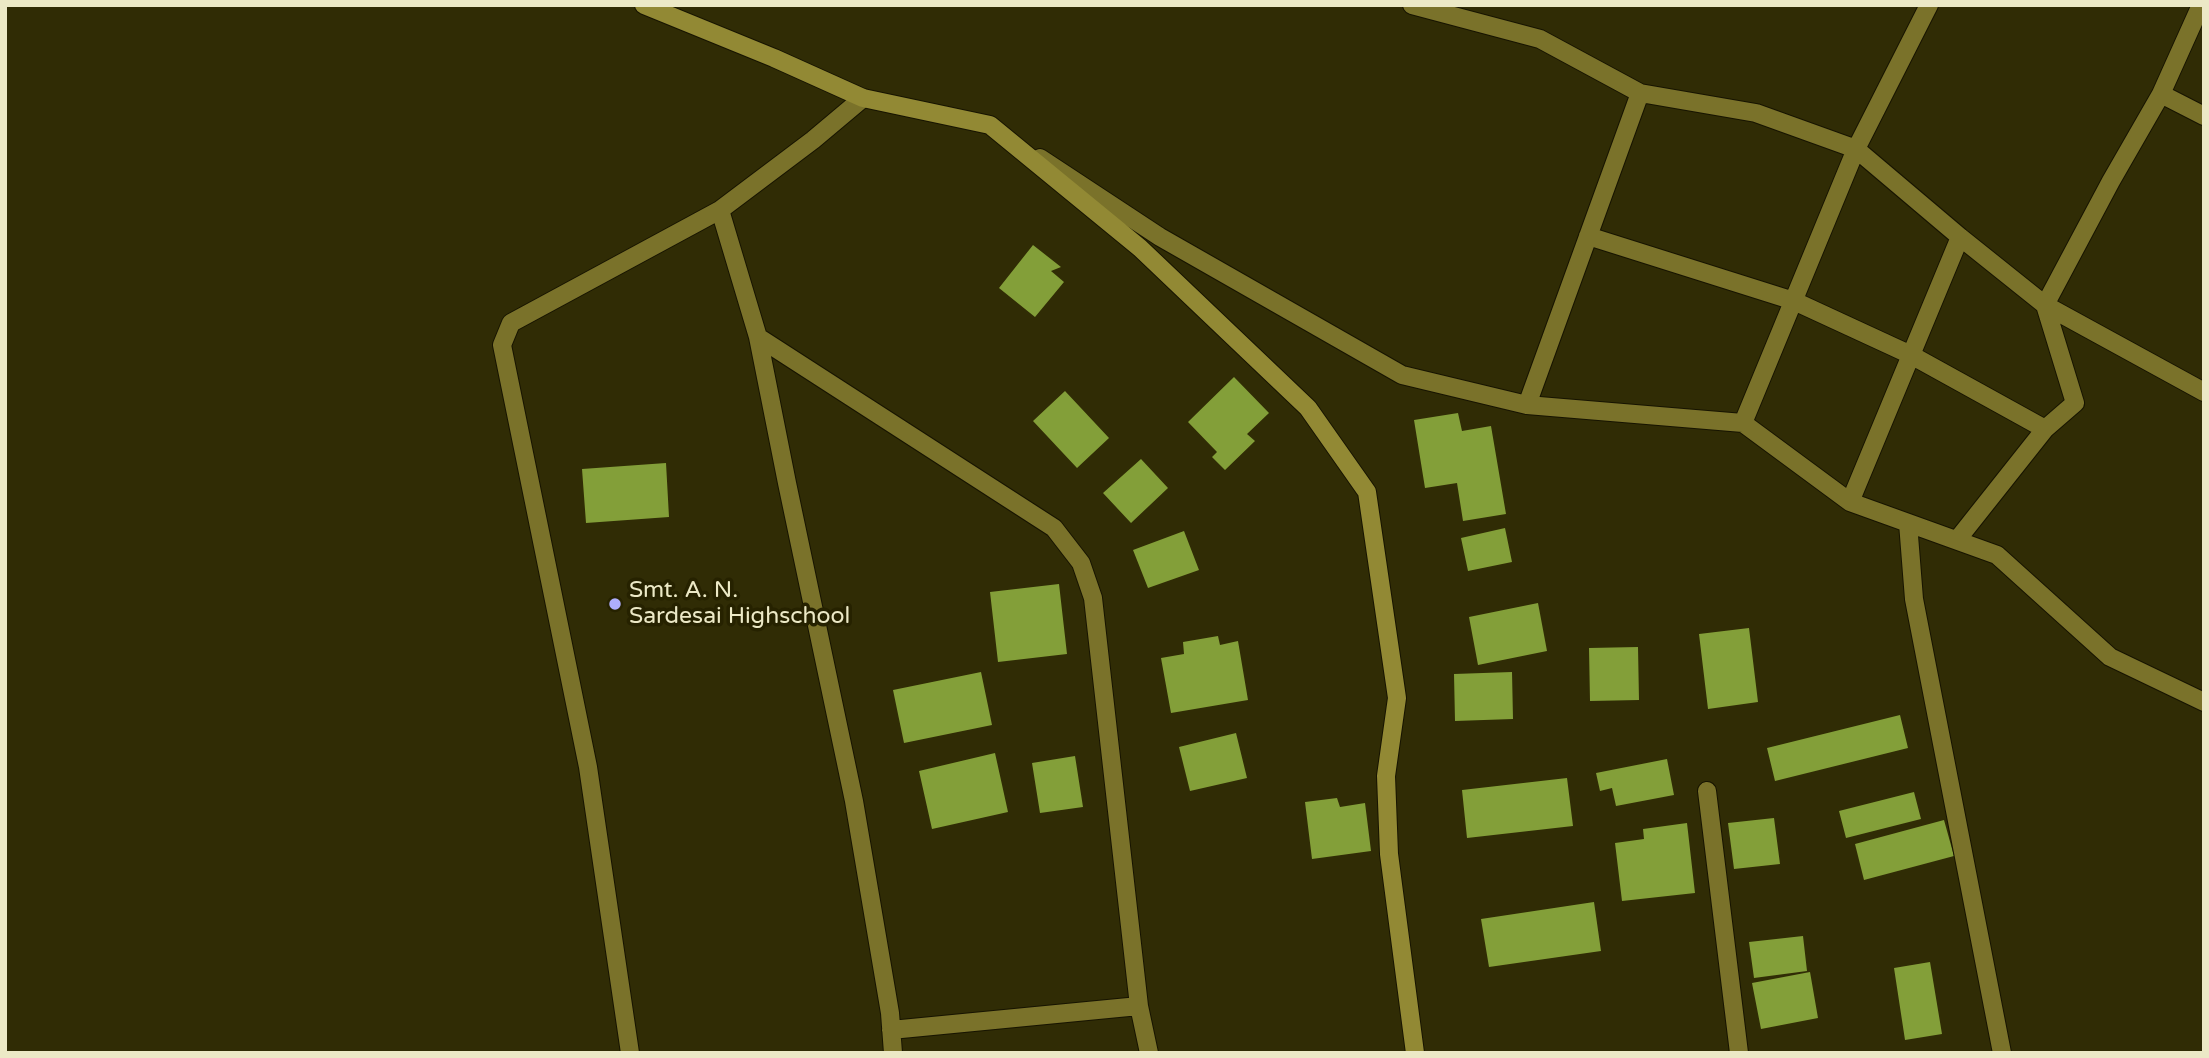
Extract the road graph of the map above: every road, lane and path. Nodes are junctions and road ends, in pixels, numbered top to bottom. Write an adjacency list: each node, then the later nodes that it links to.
1 (644, 5): 7 (street)
2 (1412, 5): 5 (street)
3 (1929, 5): 10 (street)
4 (2201, 5): 6 (street)
5 (1640, 93): 10 (street); 12 (street)
6 (2161, 94): 8 (street); 15 (street)
7 (863, 99): 9 (street); 11 (street)
8 (2204, 116)
9 (990, 125): 19 (street); 32 (street)
10 (1856, 149): 13 (street); 14 (street)
11 (720, 210): 16 (street); 29 (street)
12 (1588, 236): 14 (street); 19 (street)
13 (1960, 237): 15 (street); 17 (street)
14 (1794, 301): 17 (street); 20 (street)
15 (2045, 305): 18 (street); 21 (street)
16 (758, 337): 27 (street); 28 (street)
17 (1911, 355): 21 (street); 22 (street)
18 (2204, 391)
19 (1527, 405): 20 (street)
20 (1743, 423): 22 (street)
21 (2045, 429): 24 (street)
22 (1850, 502): 23 (street)
23 (1908, 523): 24 (street); 34 (street)
24 (1957, 540): 25 (street)
25 (2204, 702)
26 (1707, 791): 33 (street)
27 (1139, 1006): 28 (street); 31 (street)
28 (891, 1030): 30 (street)
29 (630, 1053)
30 (893, 1053)
31 (1149, 1053)
32 (1415, 1053)
33 (1738, 1053)
34 (2002, 1053)

